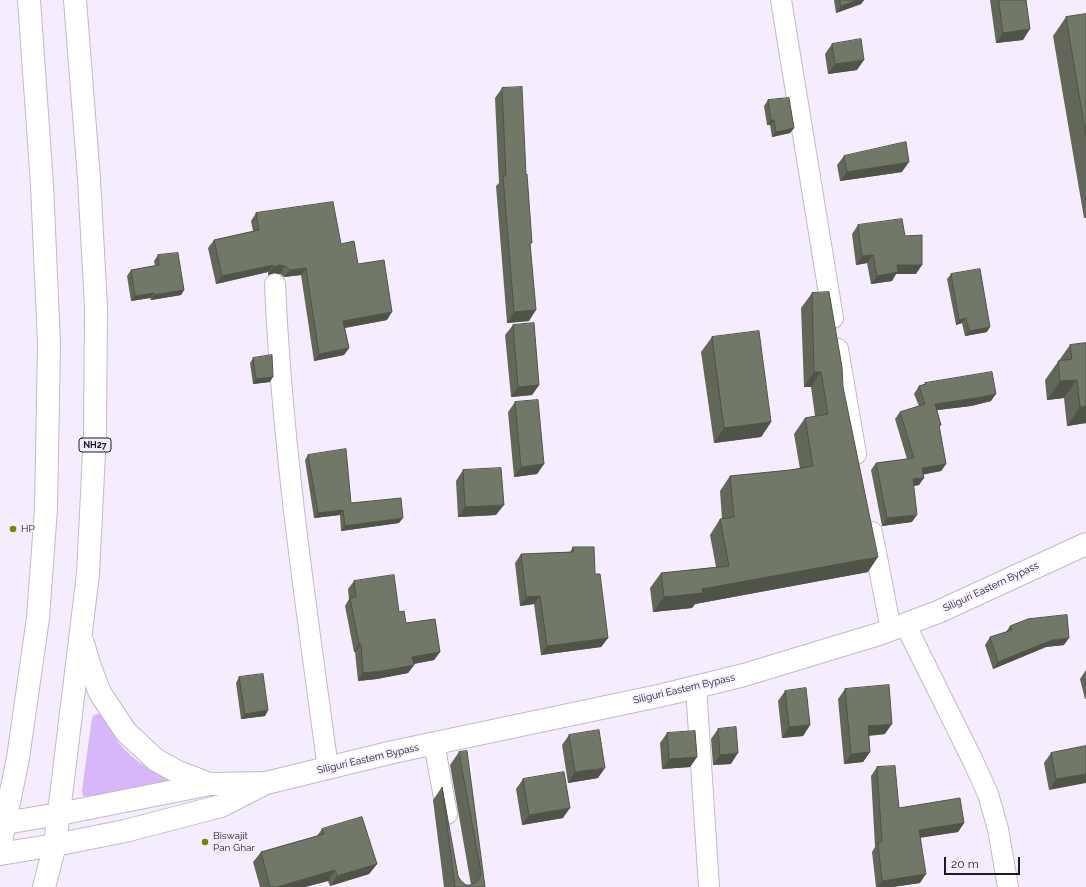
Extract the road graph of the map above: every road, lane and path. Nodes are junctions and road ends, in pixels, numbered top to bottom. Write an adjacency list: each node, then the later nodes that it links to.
1 (29, 0): 16 (main road)
2 (76, 0): 9 (main road, NH27)
3 (781, 0): 5 (street)
4 (275, 284): 12 (street)
5 (860, 474)
6 (868, 513): 8 (street)
7 (1086, 544): 8 (main road, Siliguri Eastern Bypass)
8 (898, 627): 10 (main road, Siliguri Eastern Bypass); 23 (street)
9 (81, 634): 14 (main road); 15 (main road, NH27)
10 (696, 687): 11 (main road, Siliguri Eastern Bypass); 22 (street)
11 (434, 743): 12 (main road, Siliguri Eastern Bypass); 17 (street)
12 (328, 768): 13 (main road, Siliguri Eastern Bypass)
13 (266, 783): 14 (main road, Siliguri Eastern Bypass); 19 (main road, Siliguri Eastern Bypass)
14 (210, 784): 15 (main road, Siliguri Eastern Bypass)
15 (59, 814): 16 (main road, Siliguri Eastern Bypass); 19 (main road, NH27)
16 (5, 823): 18 (main road)
17 (450, 834)
18 (0, 846)
19 (55, 846): 20 (main road, Siliguri Eastern Bypass); 21 (main road, NH27)
20 (0, 854)
21 (44, 887)
22 (709, 887)
23 (1008, 887)

